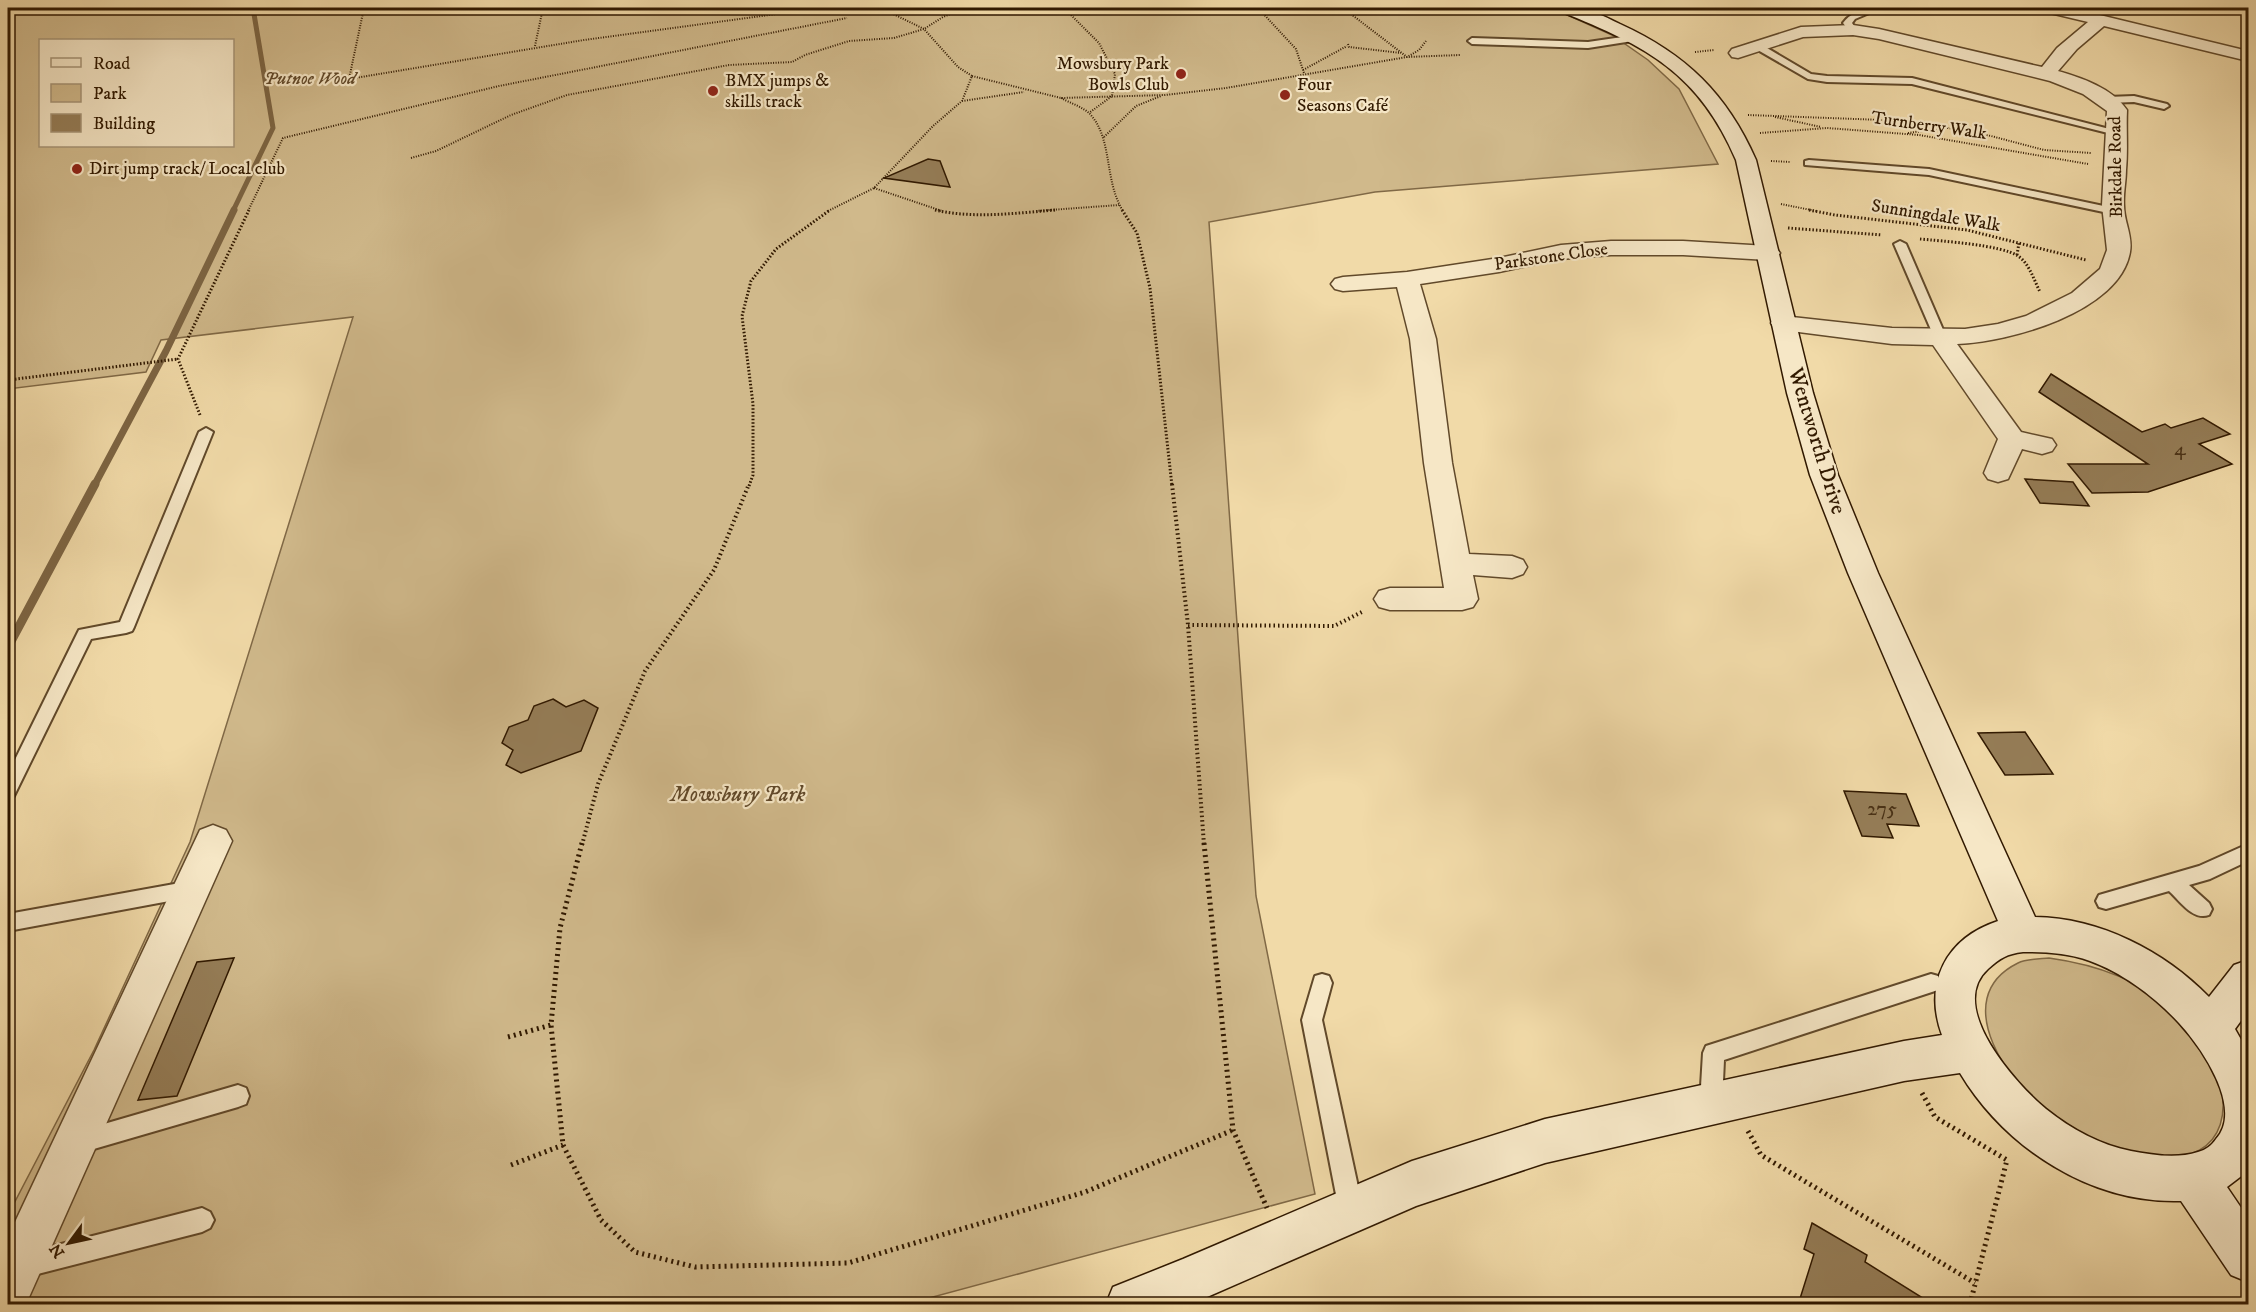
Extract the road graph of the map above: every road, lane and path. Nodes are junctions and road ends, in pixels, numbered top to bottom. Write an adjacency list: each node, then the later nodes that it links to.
1 (364, 8): 21 (path)
2 (543, 8): 21 (path)
3 (821, 8): 21 (path)
4 (855, 8): 13 (path)
5 (933, 8): 13 (path)
6 (965, 8): 16 (path)
7 (1064, 8): 34 (path)
8 (1258, 8): 29 (path)
9 (1342, 8): 23 (path)
10 (1568, 8): 18 (street, Wentworth Drive)
11 (1877, 8): 17 (lane)
12 (2052, 8): 15 (street)
13 (887, 12): 16 (path)
14 (847, 18): 65 (path)
15 (2100, 21): 27 (street); 30 (street)
16 (924, 29): 31 (path); 48 (path)
17 (1853, 30): 22 (street, Birkdale Road); 30 (street, Birkdale Road)
18 (1636, 38): 20 (lane); 26 (street, Wentworth Drive)
19 (1426, 41): 28 (path)
20 (1472, 41)
21 (535, 46)
22 (1759, 47): 24 (street, Birkdale Road); 44 (lane)
23 (1402, 53): 28 (path); 29 (path)
24 (1738, 53): 26 (path)
25 (1463, 55): 28 (path)
26 (1665, 56): 40 (street, Wentworth Drive)
27 (2248, 56)
28 (1407, 57): 29 (path)
29 (1304, 72): 33 (path)
30 (2046, 75): 36 (street, Birkdale Road)
31 (972, 76): 32 (path); 37 (path)
32 (1028, 91): 35 (path); 37 (path)
33 (1165, 95): 34 (path); 47 (path)
34 (1112, 96): 35 (path); 39 (path)
35 (1061, 98): 39 (path)
36 (2108, 99): 38 (lane); 44 (street, Birkdale Road)
37 (962, 101): 52 (path)
38 (2164, 106)
39 (1089, 113): 47 (path)
40 (1724, 114): 41 (path); 46 (street, Wentworth Drive)
41 (1764, 115): 42 (path); 43 (path)
42 (1950, 127): 45 (path); 50 (path)
43 (1827, 128): 45 (path, Turnberry Walk); 46 (path, Turnberry Walk)
44 (2116, 132): 50 (street, Birkdale Road)
45 (1902, 134): 50 (path, Turnberry Walk)
46 (1738, 135): 49 (street, Wentworth Drive)
47 (1104, 137): 54 (path)
48 (411, 158)
49 (1746, 160): 51 (path); 53 (street, Wentworth Drive)
50 (2116, 161): 55 (street, Birkdale Road)
51 (1809, 163): 55 (lane)
52 (874, 188): 54 (path); 87 (path)
53 (1755, 198): 56 (path, Sunningdale Walk); 58 (street, Wentworth Drive)
54 (1119, 205): 74 (path)
55 (2113, 211): 60 (street, Birkdale Road)
56 (2019, 243): 59 (path); 60 (path, Sunningdale Walk)
57 (1900, 244): 64 (lane)
58 (1768, 253): 61 (street, Parkstone Close); 63 (street, Wentworth Drive)
59 (2018, 255)
60 (2113, 267): 64 (street, Birkdale Road)
61 (1407, 279): 62 (street, Parkstone Close); 71 (street)
62 (1343, 284)
63 (1783, 323): 64 (street, Birkdale Road); 83 (street, Wentworth Drive)
64 (1941, 339): 68 (street)
65 (178, 359): 66 (path); 67 (path)
66 (8, 380)
67 (207, 432): 75 (lane)
68 (2012, 439): 69 (street); 70 (street)
69 (2042, 445)
70 (1998, 473)
71 (1455, 564): 72 (street); 73 (street)
72 (1512, 567)
73 (1390, 599): 74 (path)
74 (1188, 625): 94 (path)
75 (8, 792)
76 (213, 841): 79 (street)
77 (2248, 852): 78 (lane)
78 (2173, 882): 80 (lane); 81 (lane)
79 (191, 889): 82 (lane); 95 (street)
80 (2106, 901)
81 (2202, 909)
82 (8, 923)
83 (2023, 934): 88 (street); 90 (street)
84 (2248, 978): 88 (street)
85 (1322, 983): 99 (lane)
86 (1931, 983): 93 (lane)
87 (550, 1025): 89 (path); 96 (path)
88 (2211, 1028): 98 (street)
89 (508, 1037)
90 (1969, 1051): 91 (street); 98 (street)
91 (1904, 1061): 93 (street); 104 (path)
92 (238, 1096): 95 (lane)
93 (1720, 1101): 99 (street); 104 (path)
94 (1233, 1130): 96 (path); 101 (path)
95 (74, 1143): 103 (street)
96 (563, 1145): 97 (path)
97 (511, 1165)
98 (2193, 1178): 102 (street)
99 (1351, 1211): 101 (street)
100 (202, 1220): 103 (lane)
101 (1282, 1242): 105 (street)
102 (2248, 1257)
103 (13, 1279)
104 (1975, 1283): 106 (path)
105 (1130, 1305)
106 (1970, 1305)

